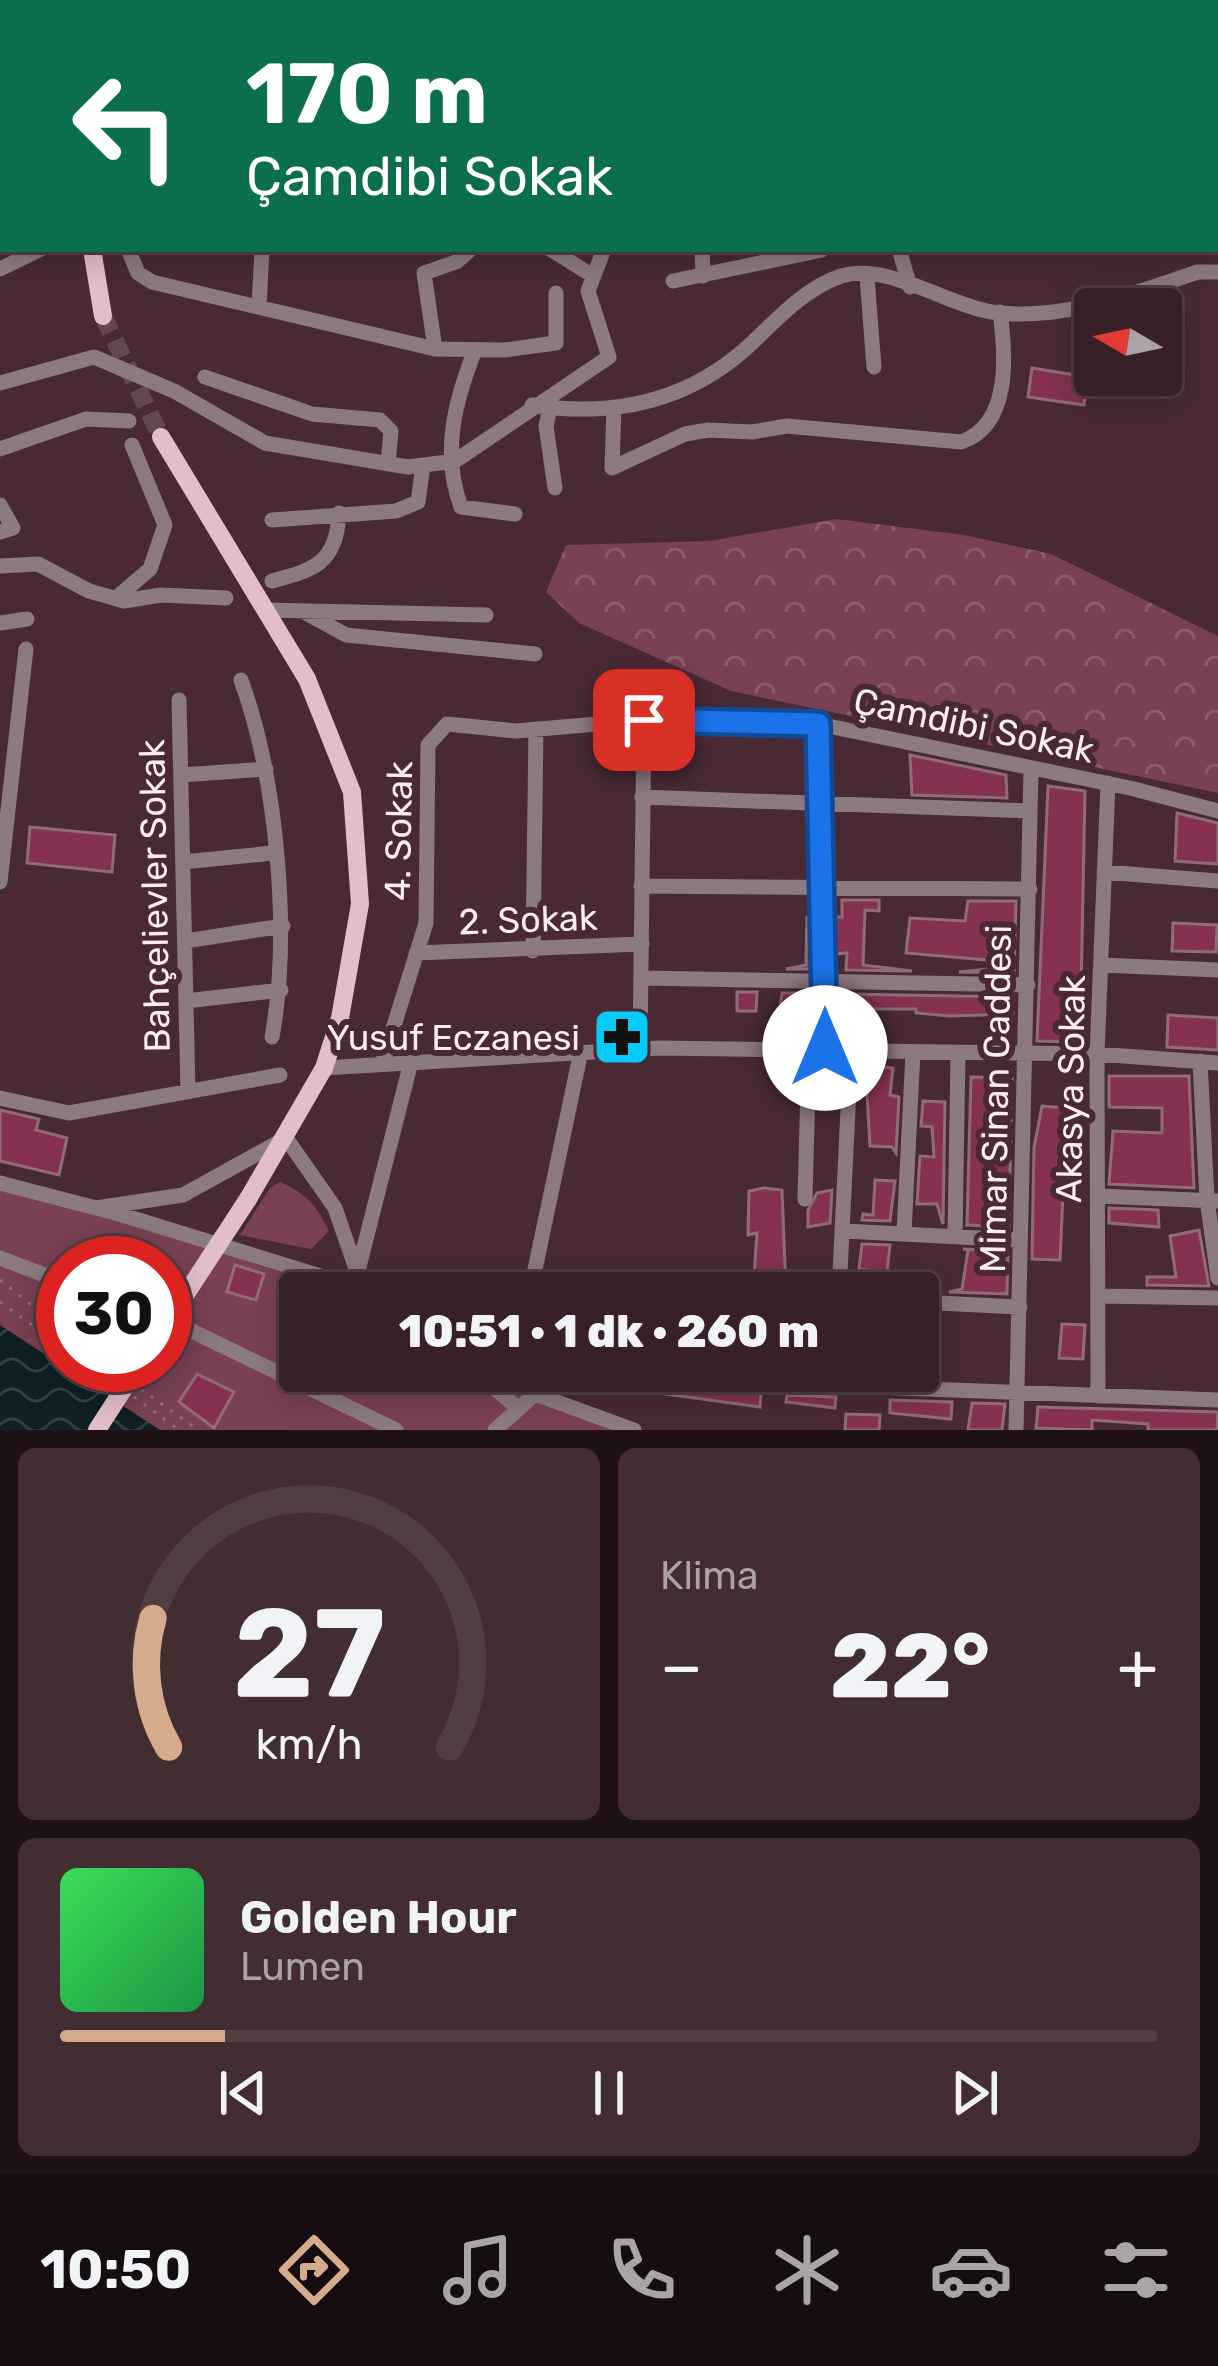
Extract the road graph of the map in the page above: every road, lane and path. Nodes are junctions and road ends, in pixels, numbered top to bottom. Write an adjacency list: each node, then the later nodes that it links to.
1 (35, 252): 12 (street)
2 (92, 252): 23 (main road)
3 (129, 252): 21 (street)
4 (262, 252): 21 (street)
5 (468, 252): 24 (street)
6 (555, 252): 14 (street)
7 (603, 252): 14 (street)
8 (702, 252): 15 (street)
9 (809, 252): 15 (street)
10 (823, 252): 18 (street)
11 (899, 252): 19 (street)
12 (0, 269)
13 (1218, 272): 22 (street)
14 (593, 276): 29 (street)
15 (704, 276): 17 (street)
16 (867, 277): 18 (street); 19 (street); 26 (street)
17 (673, 280)
18 (832, 282): 30 (street)
19 (910, 287): 22 (street)
20 (556, 292): 25 (street)
21 (259, 307): 24 (street)
22 (1000, 312): 30 (street)
23 (103, 316)
24 (435, 349): 25 (street)
25 (475, 350): 36 (street)
26 (874, 367)
27 (205, 377): 37 (street)
28 (0, 383): 37 (street)
29 (532, 405): 31 (street); 36 (street)
30 (614, 407): 31 (street)
31 (550, 408): 39 (street)
32 (129, 421): 35 (street)
33 (161, 437): 49 (main road)
34 (132, 445): 47 (street)
35 (0, 448)
36 (455, 461): 38 (street); 42 (street)
37 (388, 464): 38 (street)
38 (423, 465): 41 (street)
39 (555, 488)
40 (0, 505): 44 (street)
41 (339, 513): 43 (street); 46 (street)
42 (515, 514)
43 (272, 520)
44 (0, 532)
45 (0, 566): 47 (street)
46 (272, 580)
47 (116, 598): 48 (street)
48 (226, 598)
49 (265, 610): 50 (street); 104 (main road)
50 (302, 611): 51 (street); 55 (street)
51 (486, 615)
52 (27, 619): 53 (street)
53 (0, 622)
54 (26, 649): 58 (street)
55 (535, 654)
56 (241, 680): 63 (street)
57 (179, 700): 65 (street, Bahçelievler Sokak)
58 (19, 710): 59 (street); 75 (street)
59 (0, 719)
60 (644, 720): 61 (street, Çamdibi Sokak); 62 (street, 4. Sokak); 67 (street)
61 (818, 724): 64 (street, Çamdibi Sokak); 68 (street)
62 (536, 729): 82 (street); 83 (street, 4. Sokak)
63 (266, 769): 65 (street); 71 (street)
64 (1031, 770): 66 (street, Çamdibi Sokak); 69 (street, Mimar Sinan Caddesi)
65 (181, 775): 72 (street, Bahçelievler Sokak)
66 (1108, 783): 70 (street, Çamdibi Sokak); 73 (street, Akasya Sokak)
67 (642, 797): 68 (street); 77 (street)
68 (820, 802): 69 (street); 76 (street)
69 (1030, 811): 78 (street, Mimar Sinan Caddesi)
70 (1218, 811)
71 (273, 853): 72 (street); 79 (street)
72 (183, 862): 80 (street, Bahçelievler Sokak)
73 (1104, 872): 74 (street); 84 (street, Akasya Sokak)
74 (1218, 881)
75 (0, 882)
76 (825, 884): 77 (street); 78 (street); 87 (street)
77 (641, 886): 81 (street)
78 (1030, 889): 88 (street, Mimar Sinan Caddesi)
79 (283, 926): 80 (street); 89 (street)
80 (184, 941): 90 (street, Bahçelievler Sokak)
81 (642, 944): 82 (street, 2. Sokak); 86 (street)
82 (533, 951): 83 (street, 2. Sokak)
83 (416, 953): 103 (street, 4. Sokak)
84 (1102, 965): 85 (street); 97 (street, Akasya Sokak)
85 (1218, 970)
86 (643, 978): 87 (street); 93 (street)
87 (825, 978): 88 (street); 92 (street)
88 (1028, 985): 98 (street, Mimar Sinan Caddesi)
89 (281, 990): 90 (street); 91 (street)
90 (186, 1001): 106 (street, Bahçelievler Sokak)
91 (272, 1037)
92 (817, 1048): 93 (street); 94 (street); 111 (street)
93 (640, 1049): 99 (street)
94 (851, 1049): 95 (street); 114 (street)
95 (913, 1052): 96 (street); 115 (street)
96 (958, 1053): 98 (street); 116 (street)
97 (1097, 1054): 98 (street); 100 (street); 110 (street, Akasya Sokak)
98 (1027, 1055): 117 (street, Mimar Sinan Caddesi)
99 (580, 1056): 101 (street); 123 (street)
100 (1200, 1061): 102 (street); 112 (street)
101 (411, 1062): 103 (street); 119 (street)
102 (1218, 1063)
103 (382, 1064): 104 (street)
104 (324, 1068): 108 (main road)
105 (280, 1075): 106 (street)
106 (188, 1091): 107 (street)
107 (0, 1098)
108 (286, 1138): 113 (street); 119 (street); 127 (main road, bridge)
109 (0, 1183): 113 (street)
110 (1099, 1196): 112 (street); 128 (street, Akasya Sokak)
111 (805, 1199)
112 (1213, 1200): 125 (street)
113 (96, 1208): 121 (street)
114 (844, 1231): 115 (street); 124 (street)
115 (904, 1233): 116 (street)
116 (956, 1236): 117 (street)
117 (1019, 1240): 132 (street, Mimar Sinan Caddesi)
118 (0, 1258): 120 (street)
119 (359, 1267): 122 (street)
120 (36, 1272)
121 (305, 1272)
122 (361, 1272)
123 (534, 1272)
124 (841, 1272)
125 (1218, 1278)
126 (0, 1280): 133 (path)
127 (192, 1282)
128 (1099, 1296): 129 (street); 142 (street, Akasya Sokak)
129 (1218, 1298)
130 (0, 1302): 134 (path)
131 (939, 1303): 132 (street)
132 (1020, 1307): 141 (street, Mimar Sinan Caddesi)
133 (36, 1308)
134 (36, 1328)
135 (192, 1335): 147 (street)
136 (939, 1390): 141 (street)
137 (121, 1392): 145 (main road, bridge)
138 (157, 1392): 146 (path)
139 (499, 1392): 144 (street)
140 (536, 1394): 144 (street); 149 (street)
141 (1018, 1394): 142 (street); 150 (street, Mimar Sinan Caddesi)
142 (1098, 1396): 143 (street)
143 (1218, 1400)
144 (518, 1408): 148 (street)
145 (97, 1430)
146 (198, 1430)
147 (396, 1430)
148 (495, 1430)
149 (634, 1430)
150 (1016, 1430)

